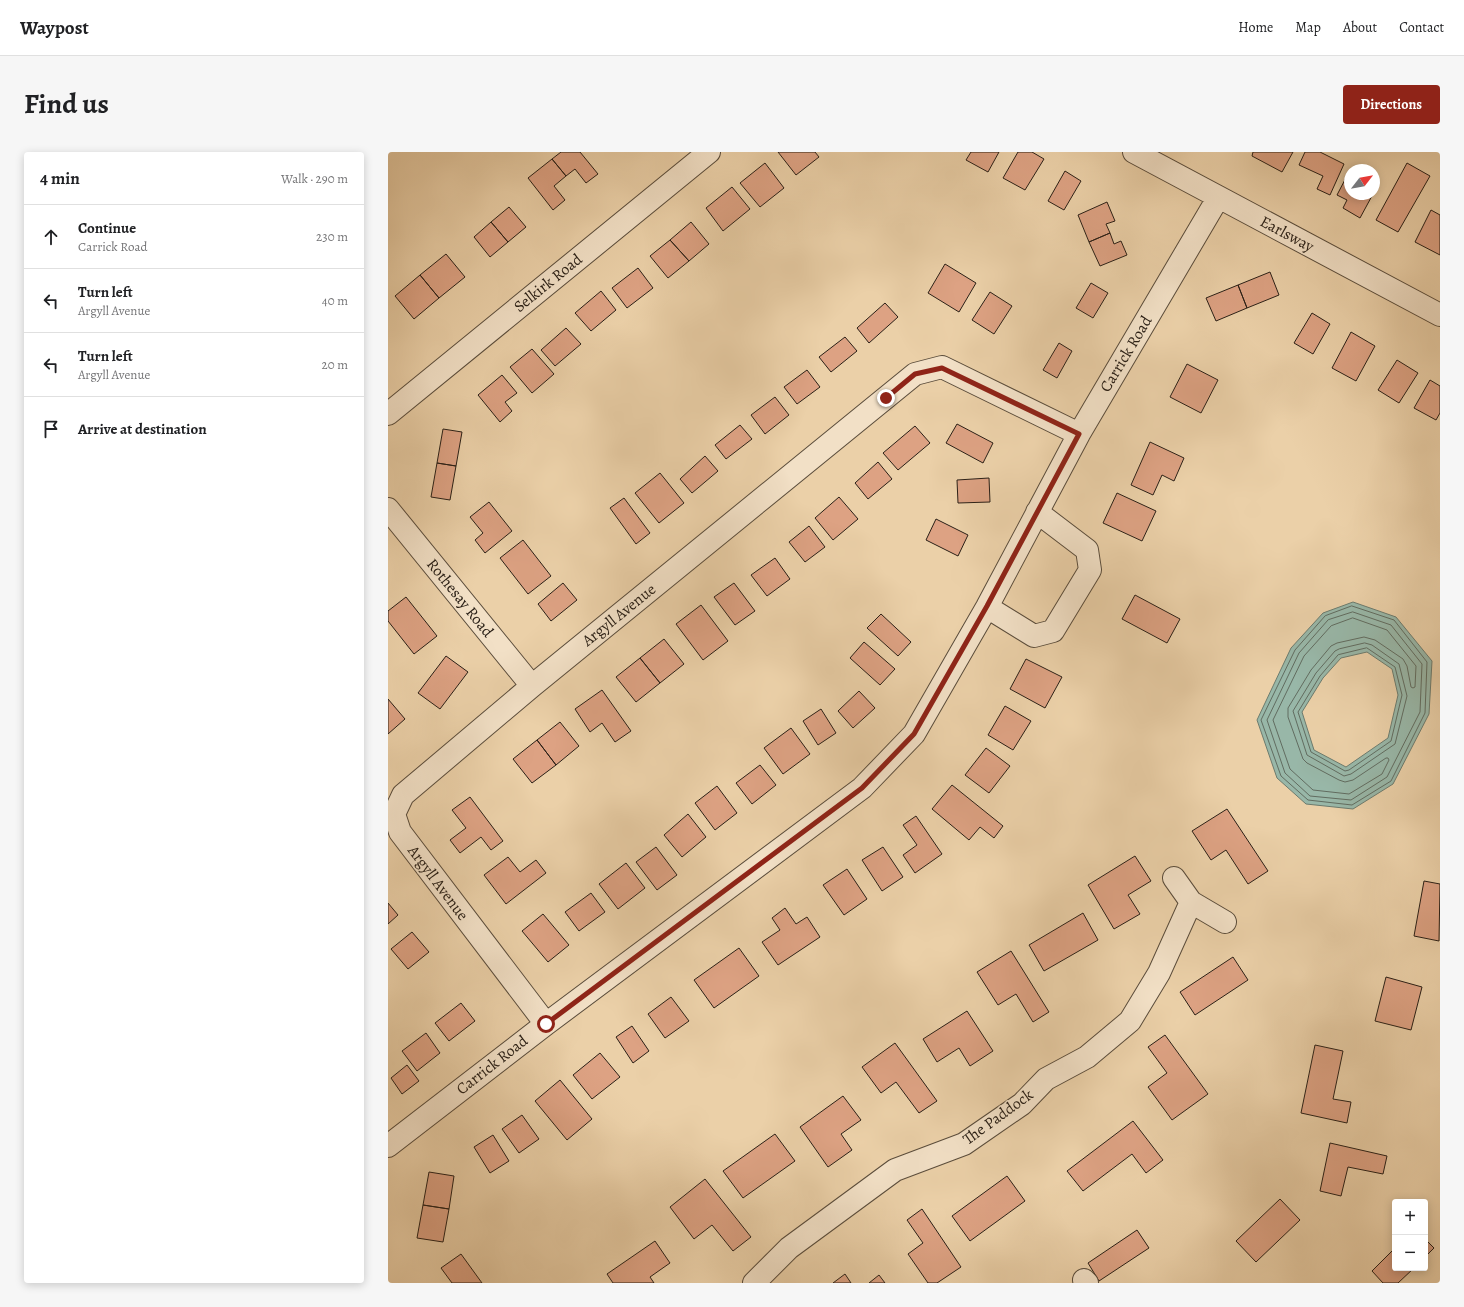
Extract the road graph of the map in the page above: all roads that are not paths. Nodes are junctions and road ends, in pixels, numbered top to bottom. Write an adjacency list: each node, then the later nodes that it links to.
1 (709, 152): 5 (street, Selkirk Road)
2 (1134, 152): 3 (street, Earlsway)
3 (1218, 198): 4 (street, Earlsway); 6 (street, Carrick Road)
4 (1440, 315)
5 (388, 414)
6 (1079, 434): 8 (street, Carrick Road); 10 (street, Argyll Avenue)
7 (388, 509): 10 (street, Rothesay Road)
8 (1037, 512): 9 (street, Carrick Road); 9 (street)
9 (987, 606): 14 (street, Carrick Road)
10 (532, 686): 14 (street, Argyll Avenue)
11 (1174, 878): 12 (street)
12 (1191, 902): 13 (street); 16 (street, The Paddock)
13 (1225, 922)
14 (546, 1024): 15 (street, Carrick Road)
15 (388, 1146)
16 (754, 1283)

